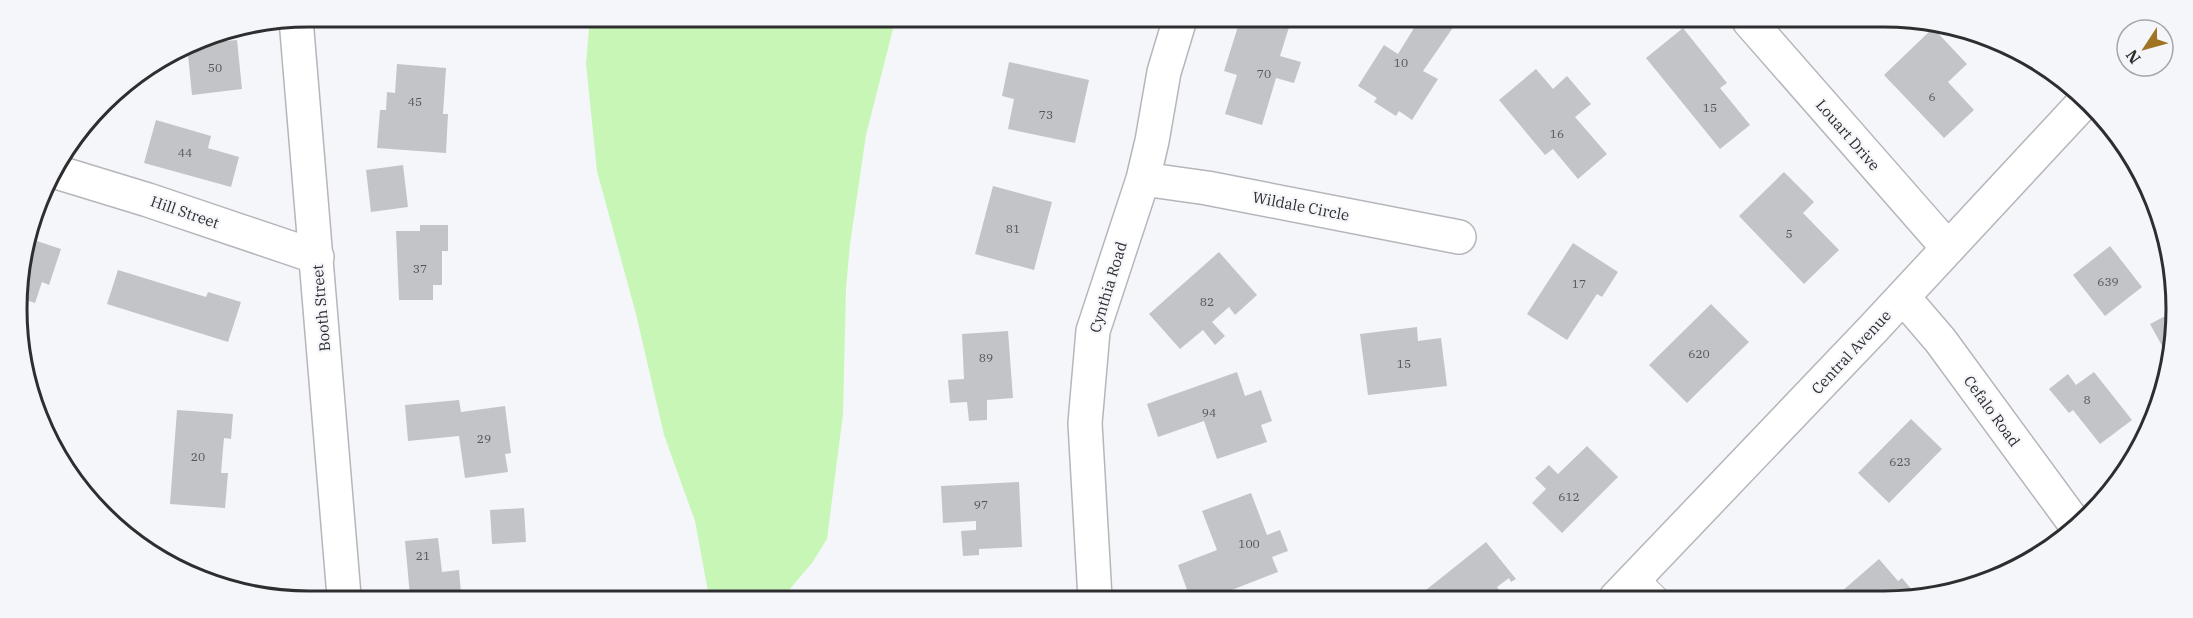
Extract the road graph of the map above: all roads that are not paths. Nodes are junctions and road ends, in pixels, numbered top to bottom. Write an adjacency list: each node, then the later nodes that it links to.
1 (1178, 27): 6 (street, Cynthia Road)
2 (1754, 27): 8 (street, Louart Drive)
3 (297, 28): 9 (street, Booth Street)
4 (2080, 107): 8 (street, Central Avenue)
5 (62, 174): 9 (street, Hill Street)
6 (1143, 179): 7 (street, Wildale Circle); 13 (street, Cynthia Road)
7 (1459, 237)
8 (1948, 248): 10 (street, Central Avenue)
9 (317, 257): 12 (street, Booth Street)
10 (1903, 297): 11 (street, Cefalo Road); 14 (street, Central Avenue)
11 (2072, 519)
12 (344, 591)
13 (1095, 591)
14 (1638, 591)

